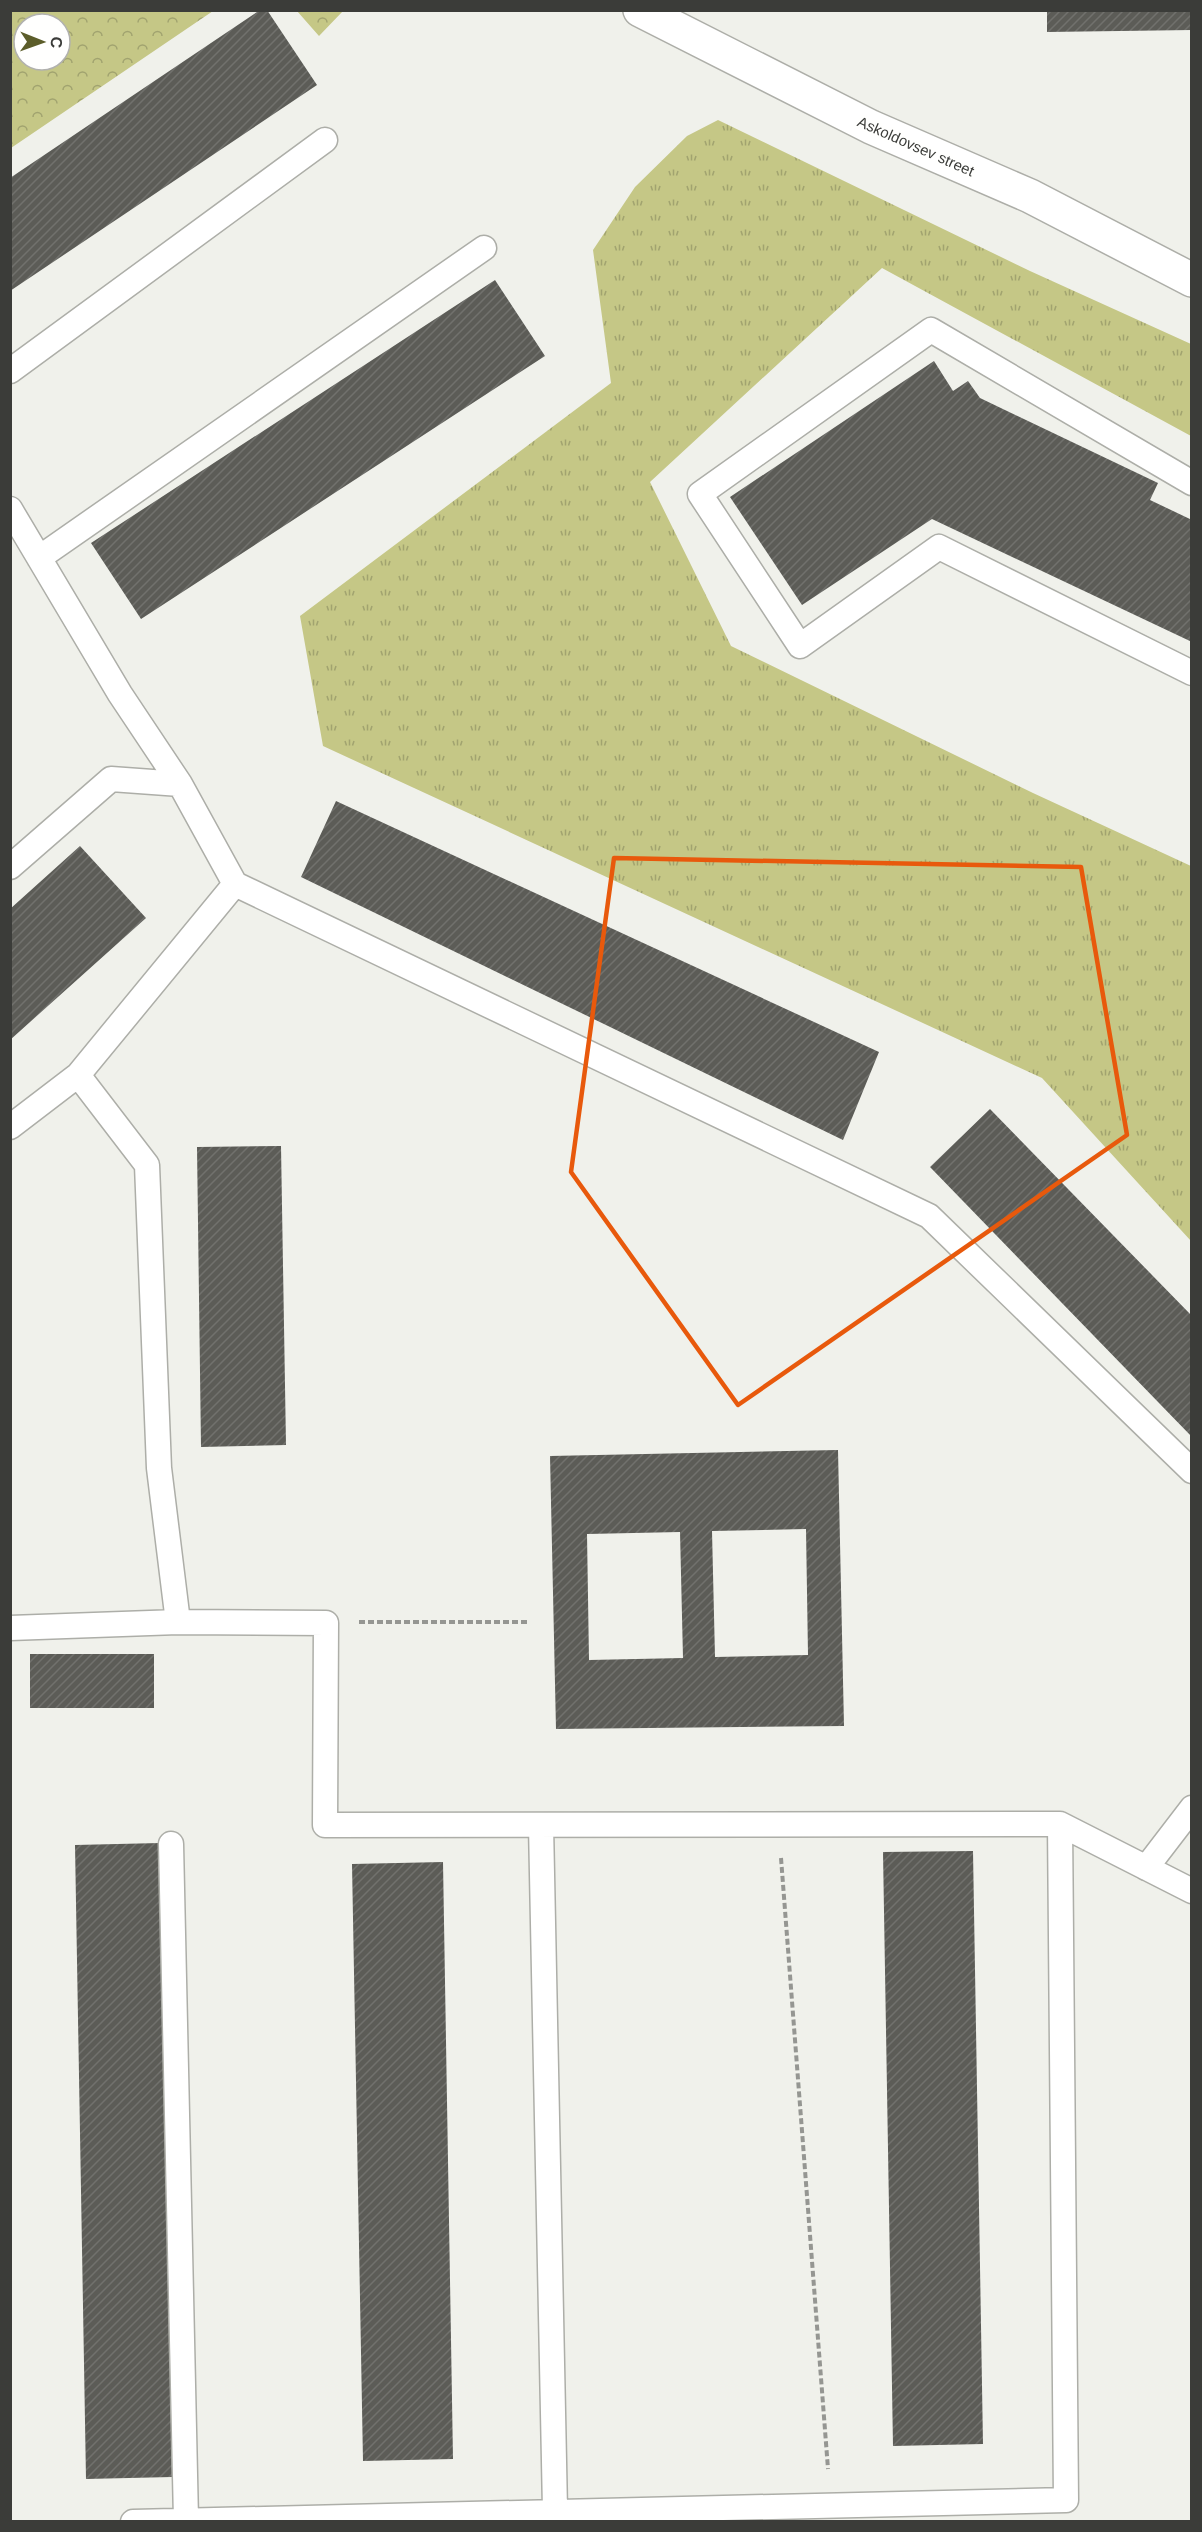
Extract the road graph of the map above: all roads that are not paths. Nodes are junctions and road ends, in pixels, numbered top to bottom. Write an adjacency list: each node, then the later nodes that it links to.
1 (640, 10): 4 (street, Askoldovsev street)
2 (326, 140): 5 (lane)
3 (484, 248): 8 (lane)
4 (1191, 280)
5 (10, 371)
6 (1191, 483): 9 (lane)
7 (10, 508): 8 (lane)
8 (39, 558): 10 (lane)
9 (1191, 673)
10 (180, 784): 11 (lane); 12 (lane)
11 (10, 867)
12 (235, 884): 13 (lane); 15 (lane)
13 (78, 1075): 14 (lane); 16 (lane)
14 (10, 1127)
15 (1191, 1471)
16 (178, 1622): 17 (lane); 20 (lane)
17 (10, 1628)
18 (1191, 1808): 22 (lane)
19 (1060, 1824): 20 (lane); 22 (lane); 24 (lane)
20 (541, 1825): 24 (lane)
21 (171, 1844): 26 (lane)
22 (1146, 1868): 23 (lane)
23 (1191, 1892)
24 (555, 2510): 25 (lane)
25 (384, 2518): 26 (lane)
26 (186, 2520): 27 (lane)
27 (133, 2522)

